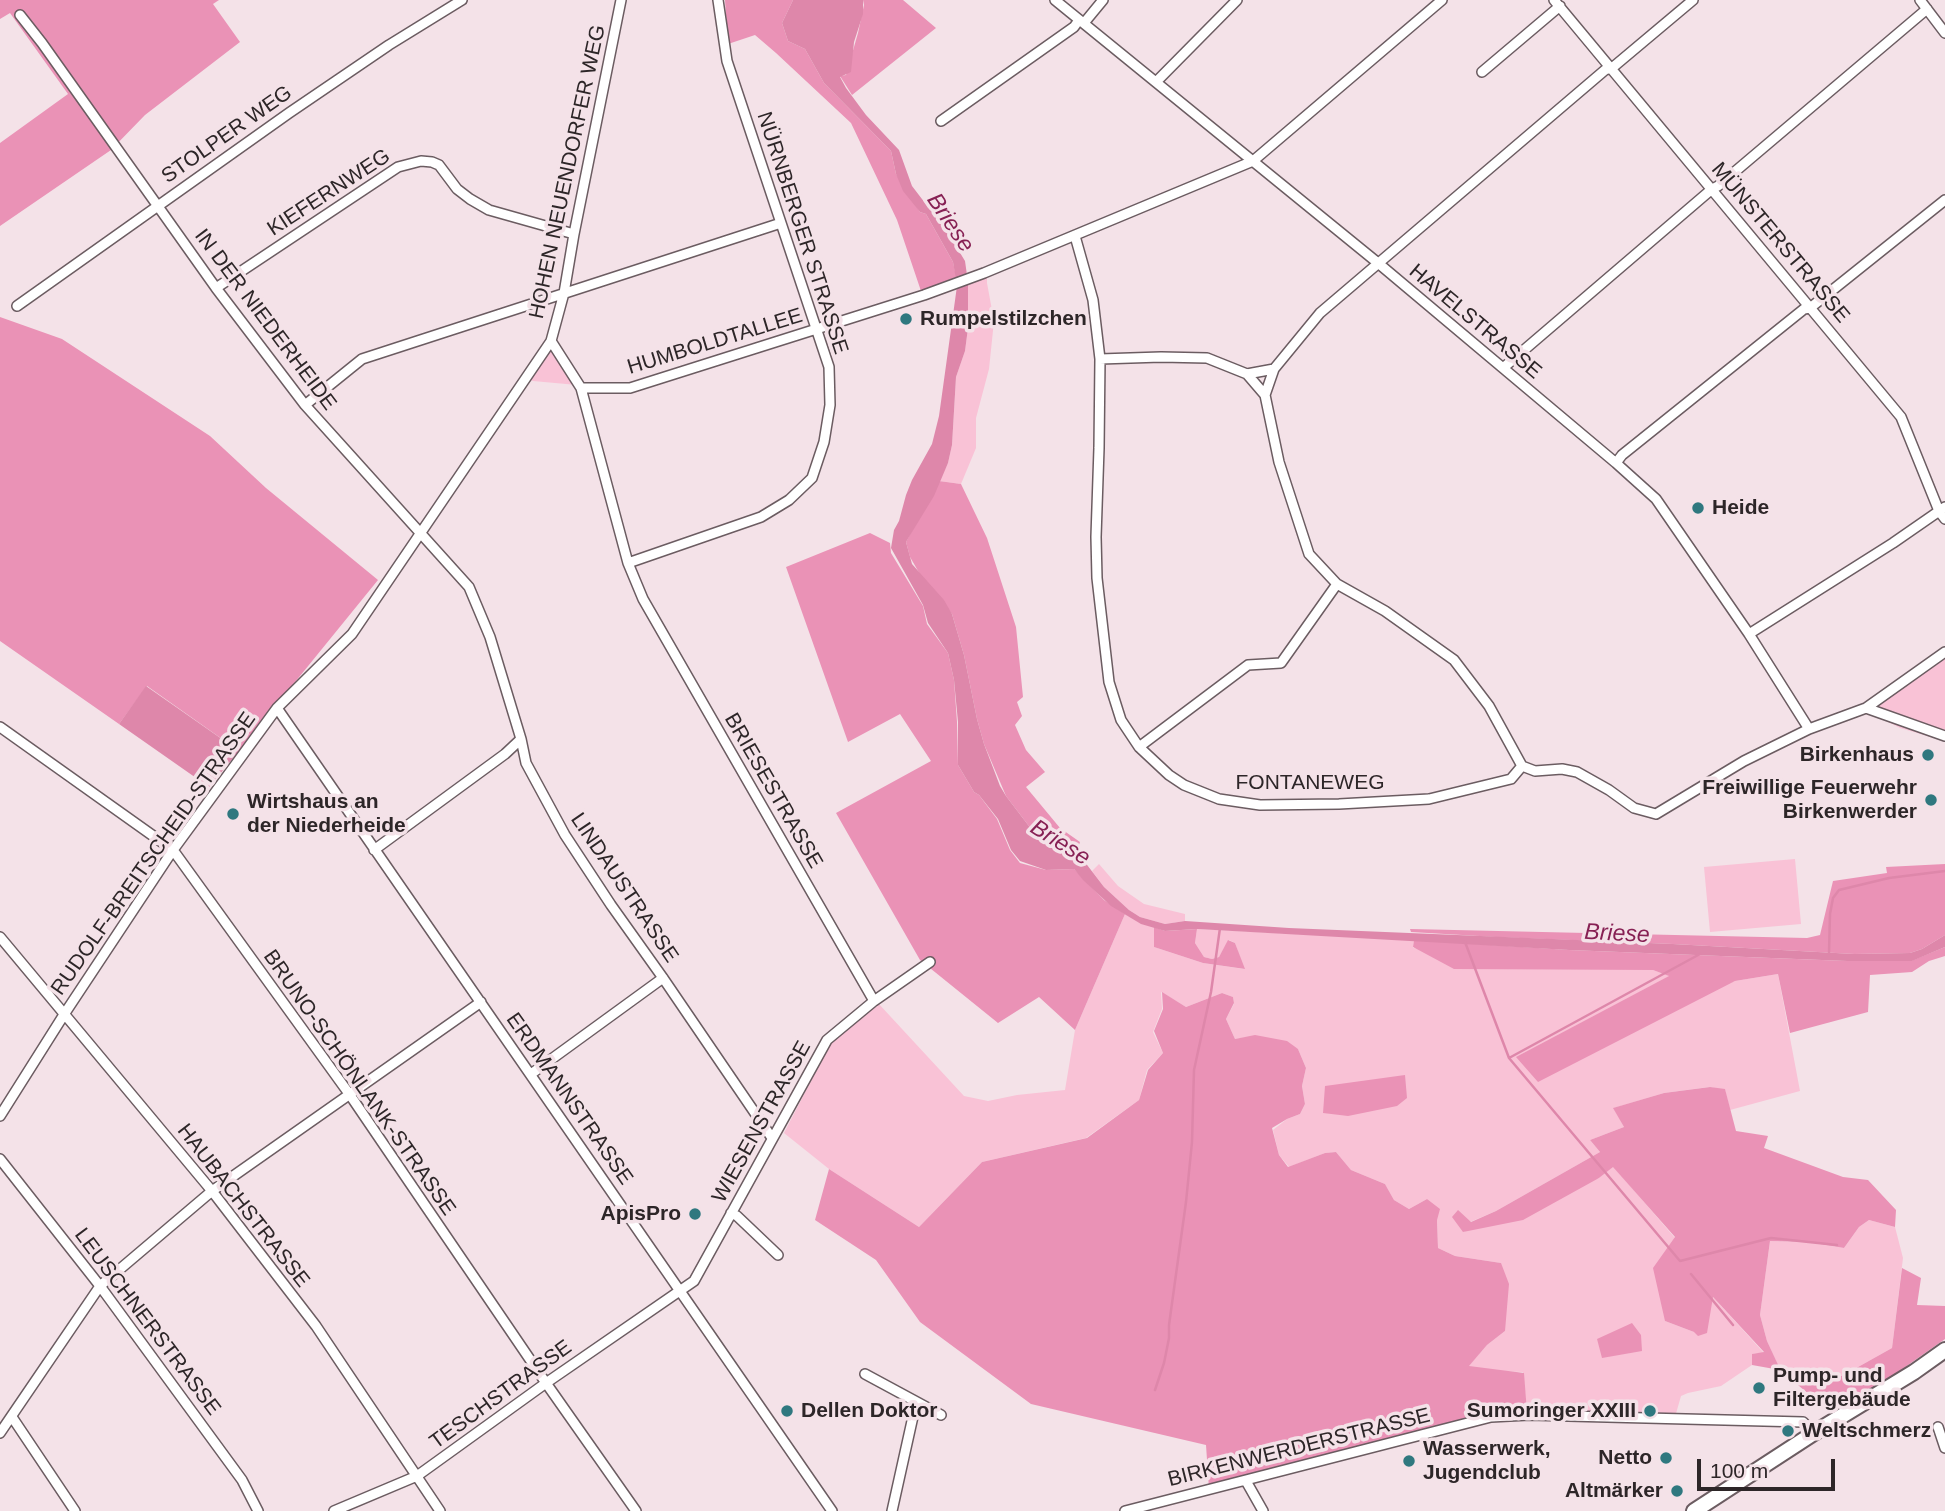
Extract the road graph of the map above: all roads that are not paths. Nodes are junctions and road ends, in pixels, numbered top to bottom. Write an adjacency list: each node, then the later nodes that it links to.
1 (462, 0): 22 (street, STOLPER WEG)
2 (621, 0): 24 (street, HOHEN NEUENDORFER WEG)
3 (1055, 0): 13 (street, HAVELSTRASSE)
4 (1103, 0): 13 (street)
5 (1237, 0): 17 (street)
6 (1442, 0): 19 (street)
7 (1693, 0): 15 (street)
8 (1920, 0): 11 (street)
9 (718, 3): 23 (street, NÜRNBERGER STRASSE)
10 (1557, 3): 15 (street, MÜNSTERSTRASSE); 16 (street, MÜNSTERSTRASSE)
11 (1927, 9): 14 (street); 20 (street)
12 (20, 15): 22 (street, IN DER NIEDERHEIDE)
13 (1082, 21): 17 (street, HAVELSTRASSE); 18 (street)
14 (1945, 33)
15 (1612, 68): 20 (street, MÜNSTERSTRASSE); 26 (street)
16 (1482, 72)
17 (1156, 82): 19 (street, HAVELSTRASSE)
18 (941, 121)
19 (1253, 161): 25 (street); 26 (street, HAVELSTRASSE)
20 (1712, 189): 30 (street, MÜNSTERSTRASSE); 34 (street)
21 (1945, 200): 30 (street)
22 (157, 205): 27 (street, IN DER NIEDERHEIDE); 29 (street, STOLPER WEG)
23 (781, 223): 28 (street); 31 (street, NÜRNBERGER STRASSE)
24 (574, 234): 27 (street, KIEFERNWEG); 28 (street, HOHEN NEUENDORFER WEG)
25 (1075, 236): 31 (street, HUMBOLDTALLEE); 33 (street, FONTANEWEG)
26 (1378, 263): 34 (street, HAVELSTRASSE); 35 (street)
27 (216, 288): 39 (street, IN DER NIEDERHEIDE)
28 (564, 293): 32 (street, HOHEN NEUENDORFER WEG); 39 (street)
29 (16, 306)
30 (1811, 308): 40 (street); 41 (street, MÜNSTERSTRASSE)
31 (817, 329): 37 (street, HUMBOLDTALLEE); 43 (street, NÜRNBERGER STRASSE)
32 (551, 341): 37 (street); 42 (street, HOHEN NEUENDORFER WEG)
33 (1100, 359): 36 (street); 55 (street, FONTANEWEG)
34 (1503, 368): 40 (street, HAVELSTRASSE)
35 (1273, 369): 36 (street); 38 (street)
36 (1247, 374): 38 (street)
37 (581, 388): 43 (street, BRIESESTRASSE)
38 (1265, 395): 44 (street)
39 (305, 405): 42 (street, IN DER NIEDERHEIDE)
40 (1616, 463): 46 (street, HAVELSTRASSE)
41 (1943, 512): 46 (street)
42 (420, 534): 45 (street, HOHEN NEUENDORFER WEG); 47 (street, IN DER NIEDERHEIDE)
43 (628, 563): 62 (street, BRIESESTRASSE)
44 (1337, 584): 55 (street); 56 (street)
45 (380, 593): 49 (street, RUDOLF-BREITSCHEID-STRASSE)
46 (1749, 634): 52 (street, HAVELSTRASSE)
47 (490, 637): 54 (street, LINDAUSTRASSE)
48 (1945, 652): 50 (street)
49 (277, 708): 57 (street, RUDOLF-BREITSCHEID-STRASSE); 58 (street, ERDMANNSTRASSE)
50 (1866, 708): 52 (street); 53 (street)
51 (0, 727): 57 (street, BRUNO-SCHÖNLANK-STRASSE)
52 (1809, 729): 56 (street)
53 (1945, 736)
54 (521, 739): 58 (street); 61 (street, LINDAUSTRASSE)
55 (1139, 747): 56 (street, FONTANEWEG)
56 (1522, 766)
57 (173, 850): 64 (street, RUDOLF-BREITSCHEID-STRASSE); 66 (street, BRUNO-SCHÖNLANK-STRASSE)
58 (374, 850): 63 (street, ERDMANNSTRASSE)
59 (0, 937): 64 (street, HAUBACHSTRASSE)
60 (930, 962): 62 (street, WIESENSTRASSE)
61 (663, 978): 65 (street); 68 (street, LINDAUSTRASSE)
62 (874, 1001): 68 (street, WIESENSTRASSE)
63 (481, 1002): 65 (street, ERDMANNSTRASSE); 66 (street)
64 (65, 1013): 67 (street, RUDOLF-BREITSCHEID-STRASSE); 70 (street, HAUBACHSTRASSE)
65 (531, 1074): 74 (street, ERDMANNSTRASSE)
66 (350, 1096): 70 (street); 77 (street, BRUNO-SCHÖNLANK-STRASSE)
67 (0, 1116)
68 (772, 1139): 71 (street, WIESENSTRASSE)
69 (0, 1159): 73 (street, LEUSCHNERSTRASSE)
70 (212, 1191): 73 (street); 85 (street, HAUBACHSTRASSE)
71 (731, 1213): 72 (street); 74 (street, WIESENSTRASSE)
72 (778, 1255)
73 (100, 1286): 80 (street); 89 (street, LEUSCHNERSTRASSE)
74 (680, 1291): 77 (street, TESCHSTRASSE); 93 (street, ERDMANNSTRASSE)
75 (1945, 1350): 83 (main road)
76 (865, 1374): 78 (street)
77 (546, 1383): 85 (street, TESCHSTRASSE); 92 (street, BRUNO-SCHÖNLANK-STRASSE)
78 (916, 1403): 79 (street); 94 (street)
79 (941, 1415)
80 (12, 1417): 82 (street); 88 (street)
81 (1938, 1427): 84 (street)
82 (0, 1433)
83 (1814, 1433): 86 (street, BIRKENWERDERSTRASSE); 87 (main road)
84 (1945, 1448)
85 (418, 1476): 90 (street, TESCHSTRASSE); 91 (street, HAUBACHSTRASSE)
86 (1246, 1481): 95 (street, BIRKENWERDERSTRASSE); 96 (street)
87 (1696, 1510)
88 (75, 1511)
89 (258, 1511)
90 (334, 1511)
91 (440, 1511)
92 (636, 1511)
93 (832, 1511)
94 (892, 1511)
95 (1125, 1511)
96 (1263, 1511)

